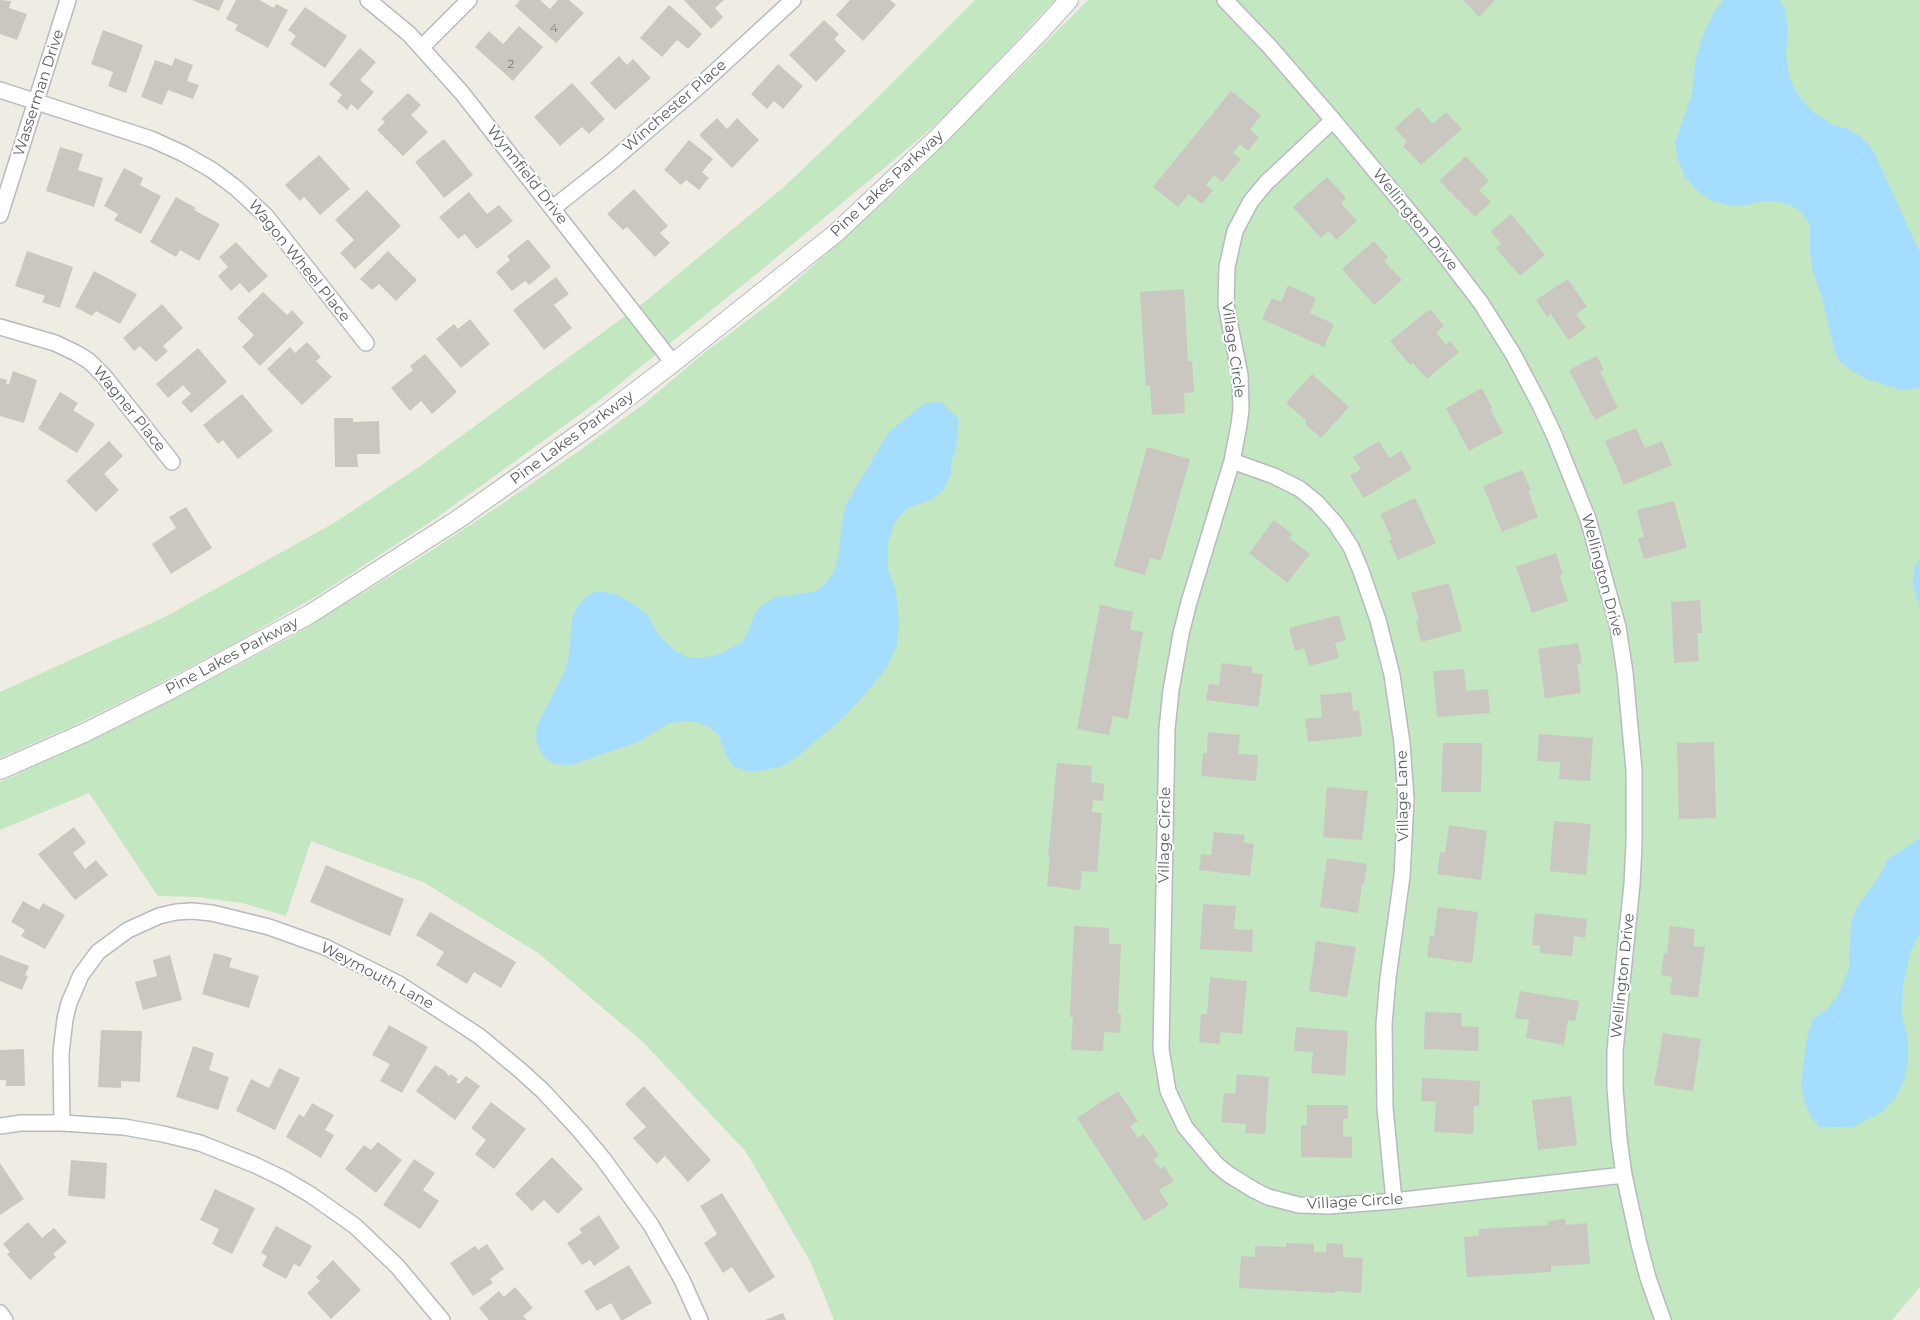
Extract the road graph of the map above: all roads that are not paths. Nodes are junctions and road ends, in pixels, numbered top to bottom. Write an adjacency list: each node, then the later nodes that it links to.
1 (68, 0): 9 (street, Wasserman Drive)
2 (368, 0): 7 (street, Wynnfield Drive)
3 (469, 0): 7 (street)
4 (793, 0): 11 (street, Winchester Place)
5 (1069, 0): 15 (street, Pine Lakes Parkway)
6 (1225, 0): 10 (street, Wellington Drive)
7 (422, 47): 11 (street, Wynnfield Drive)
8 (0, 90): 9 (street, Wagon Wheel Place)
9 (36, 101): 12 (street, Wasserman Drive); 14 (street, Wagon Wheel Place)
10 (1333, 120): 17 (street, Village Circle); 21 (street, Wellington Drive)
11 (553, 208): 15 (street, Wynnfield Drive)
12 (0, 215)
13 (0, 327): 16 (street, Wagner Place)
14 (366, 343)
15 (673, 363): 18 (street, Pine Lakes Parkway)
16 (172, 462)
17 (1232, 462): 22 (street, Village Lane); 22 (street, Village Circle)
18 (0, 770)
19 (62, 1123): 20 (street); 25 (street); 26 (street, Weymouth Lane)
20 (0, 1126)
21 (1624, 1175): 22 (street, Village Circle); 27 (street, Wellington Drive)
22 (1394, 1201)
23 (0, 1314): 24 (street)
24 (5, 1320)
25 (442, 1320)
26 (700, 1320)
27 (1663, 1320)

